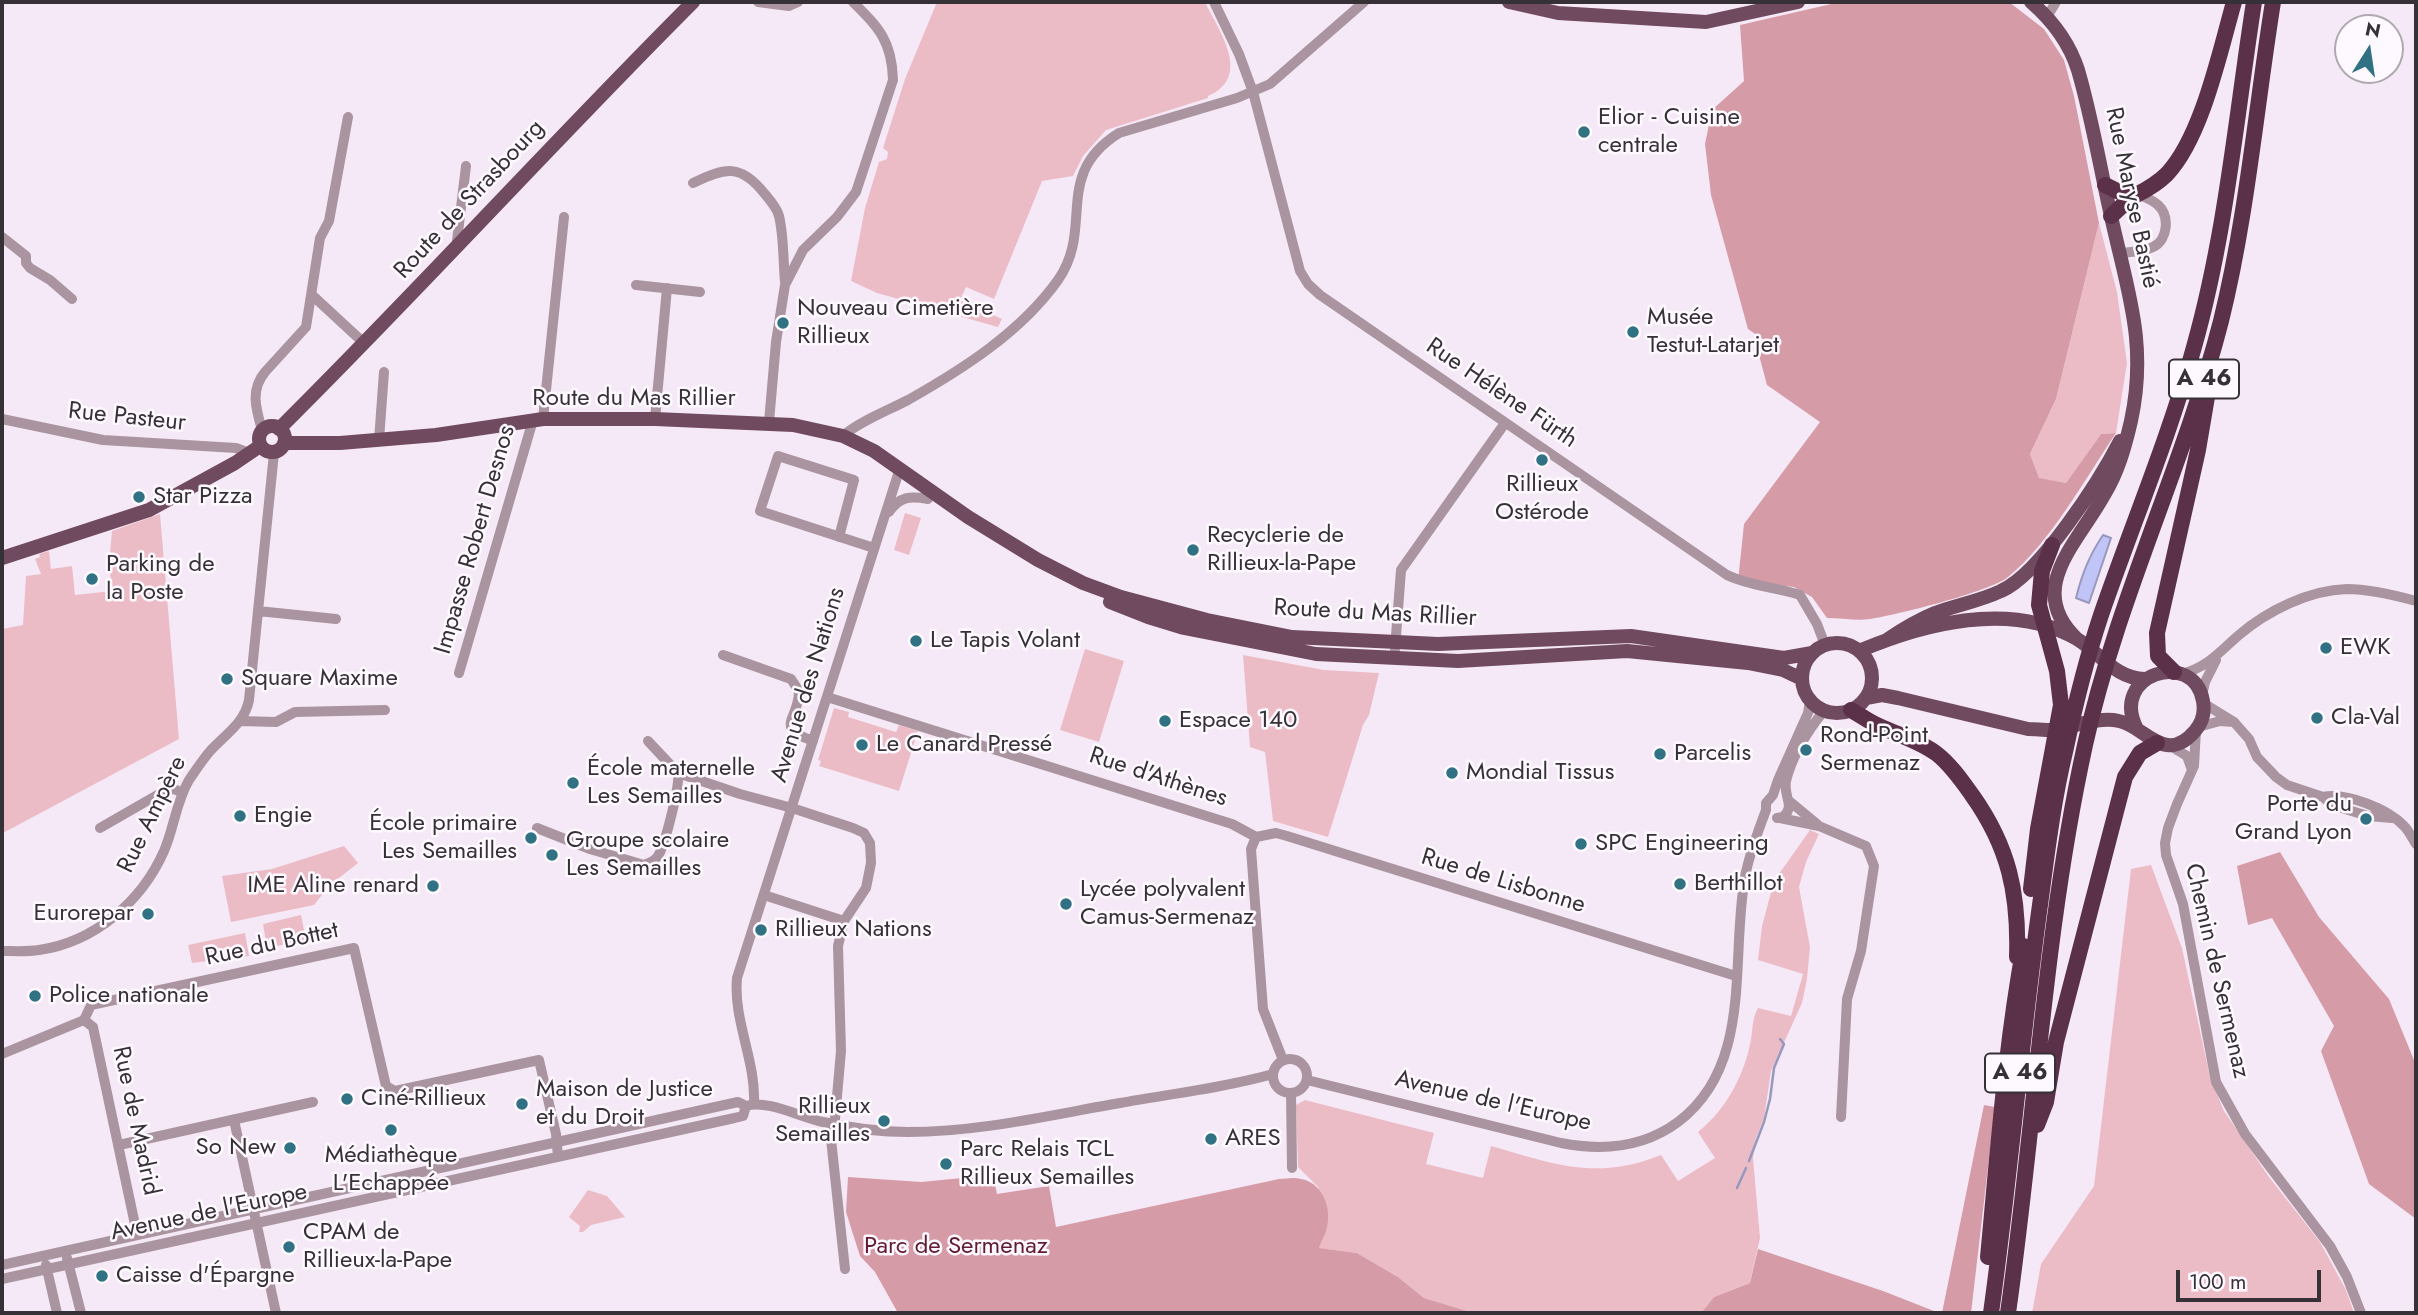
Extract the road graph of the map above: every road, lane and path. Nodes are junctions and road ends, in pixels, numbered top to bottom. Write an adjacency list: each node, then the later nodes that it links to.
1 (694, 2): 24 (main road, Route de Strasbourg)
2 (758, 2): 3 (street)
3 (798, 2)
4 (853, 2): 27 (street)
5 (1214, 2): 15 (street, Rue Hélène Fürth)
6 (1364, 2): 15 (street)
7 (1509, 2): 8 (main road)
8 (1798, 2)
9 (2032, 2): 14 (main road, Rue Maryse Bastié)
10 (2056, 2): 14 (street)
11 (2234, 2): 20 (highway)
12 (2254, 2): 130 (highway, A 46)
13 (2273, 2): 32 (highway, A 46)
14 (2047, 17): 19 (main road, Rue Maryse Bastié)
15 (1253, 92): 40 (street, Rue Hélène Fürth); 44 (street)
16 (348, 117): 30 (street)
17 (466, 166): 24 (street)
18 (693, 183): 27 (street)
19 (2105, 185): 20 (highway); 21 (main road, Rue Maryse Bastié)
20 (2136, 195): 21 (highway); 25 (street)
21 (2110, 216): 25 (main road, Rue Maryse Bastié)
22 (564, 217): 36 (street, Impasse Robert Desnos)
23 (2, 237): 31 (street)
24 (456, 249): 33 (main road, Route de Strasbourg)
25 (2120, 253): 38 (main road, Rue Maryse Bastié)
26 (636, 285): 28 (street)
27 (785, 285): 39 (street)
28 (667, 288): 29 (street); 37 (street)
29 (700, 292)
30 (312, 295): 33 (street); 42 (street)
31 (72, 299)
32 (2221, 322): 66 (highway); 113 (highway, A 46)
33 (365, 344): 41 (main road, Route de Strasbourg)
34 (384, 372): 43 (street)
35 (2, 419): 45 (street, Rue Pasteur)
36 (538, 419): 37 (main road, Route du Mas Rillier); 43 (main road, Route du Mas Rillier); 65 (street, Impasse Robert Desnos)
37 (655, 419): 39 (main road, Route du Mas Rillier)
38 (2131, 420): 50 (main road, Rue Maryse Bastié); 57 (main road, Rue Maryse Bastié)
39 (769, 422): 44 (main road, Route du Mas Rillier)
40 (1505, 423): 58 (street); 59 (street, Rue Hélène Fürth)
41 (279, 429): 42 (main road); 45 (main road)
42 (262, 430): 45 (main road)
43 (379, 440): 45 (main road, Route du Mas Rillier)
44 (849, 440): 46 (main road, Route du Mas Rillier)
45 (267, 449): 52 (main road); 54 (street, Rue Ampère)
46 (898, 472): 47 (main road, Route du Mas Rillier); 48 (street, Avenue des Nations); 58 (main road, Route du Mas Rillier)
47 (928, 499): 48 (street, Avenue des Nations); 64 (main road, Route du Mas Rillier)
48 (883, 523): 51 (street, Avenue des Nations)
49 (839, 537): 49 (street); 51 (street)
50 (2052, 545): 56 (main road, Rue Maryse Bastié); 99 (highway)
51 (874, 548): 69 (street, Avenue des Nations)
52 (2, 558)
53 (2416, 601): 60 (street)
54 (258, 611): 55 (street); 76 (street, Rue Ampère)
55 (336, 620)
56 (1888, 639): 57 (main road); 61 (main road)
57 (2077, 639): 68 (main road)
58 (1395, 642): 62 (main road, Route du Mas Rillier); 64 (street)
59 (1825, 645): 61 (main road); 62 (main road)
60 (2224, 650): 66 (street); 72 (street)
61 (1859, 651): 70 (main road)
62 (1812, 653): 67 (main road)
63 (723, 655): 81 (street)
64 (1395, 659): 67 (main road, Route du Mas Rillier)
65 (459, 673)
66 (2178, 673): 68 (main road); 72 (main road)
67 (1802, 679): 71 (main road)
68 (2145, 679): 79 (main road)
69 (827, 697): 81 (street, Avenue des Nations); 93 (street, Rue d'Athènes)
70 (1866, 698): 75 (main road); 79 (main road)
71 (1810, 700): 74 (main road); 86 (street)
72 (2202, 700): 77 (street); 78 (main road)
73 (385, 710): 76 (street)
74 (1824, 710): 75 (main road); 87 (street)
75 (1851, 710): 99 (highway)
76 (240, 721): 85 (street, Rue Ampère)
77 (2234, 722): 78 (street); 94 (street)
78 (2197, 728): 82 (main road); 83 (street, Chemin de Sermenaz)
79 (2137, 729): 82 (main road)
80 (648, 741): 84 (street)
81 (813, 741): 88 (street, Avenue des Nations)
82 (2162, 744): 83 (street); 113 (highway)
83 (2192, 770): 132 (street, Chemin de Sermenaz)
84 (678, 773): 88 (street); 92 (street)
85 (183, 793): 91 (street); 97 (street, Rue Ampère)
86 (1773, 795): 87 (street); 89 (street)
87 (1787, 799): 89 (street); 90 (street)
88 (792, 807): 95 (street, Avenue des Nations); 96 (street)
89 (1774, 815): 90 (street); 98 (street, Avenue de l'Europe)
90 (1819, 826): 108 (street)
91 (100, 828)
92 (537, 828)
93 (1256, 837): 98 (street, Rue de Lisbonne); 102 (street)
94 (2416, 844)
95 (764, 895): 96 (street); 107 (street, Avenue des Nations)
96 (844, 921): 110 (street)
97 (2, 951)
98 (1736, 976): 104 (street, Avenue de l'Europe)
99 (2017, 984): 129 (highway)
100 (84, 1020): 101 (street, Rue du Bottet); 111 (street, Rue du Bottet); 112 (street, Rue de Madrid)
101 (2, 1054)
102 (1283, 1060): 103 (street); 104 (street)
103 (1273, 1074): 105 (street); 110 (street, Avenue de l'Europe)
104 (1307, 1080): 105 (street)
105 (1291, 1093): 115 (street)
106 (313, 1102): 109 (street)
107 (750, 1105): 110 (street, Avenue de l'Europe); 111 (street, Avenue de l'Europe); 114 (street, Avenue de l'Europe)
108 (1841, 1117)
109 (234, 1120): 112 (street); 116 (street)
110 (833, 1124): 124 (street)
111 (555, 1142): 114 (street); 116 (street, Avenue de l'Europe)
112 (119, 1145): 118 (street, Rue de Madrid)
113 (2029, 1146): 131 (highway, A 46)
114 (558, 1157): 117 (street, Avenue de l'Europe)
115 (1292, 1168)
116 (253, 1209): 117 (street); 118 (street, Avenue de l'Europe)
117 (255, 1225): 122 (street, Avenue de l'Europe); 128 (street)
118 (137, 1234): 119 (street, Avenue de l'Europe)
119 (65, 1251): 120 (street, Avenue de l'Europe); 122 (street)
120 (44, 1255): 121 (street, Avenue de l'Europe); 123 (street)
121 (2, 1265)
122 (69, 1265): 123 (street, Avenue de l'Europe); 127 (street)
123 (47, 1269): 125 (street, Avenue de l'Europe); 126 (street)
124 (845, 1269)
125 (2, 1279)
126 (57, 1313)
127 (81, 1313)
128 (276, 1313)
129 (1981, 1313)
130 (1990, 1313)
131 (2008, 1313)
132 (2361, 1313)

